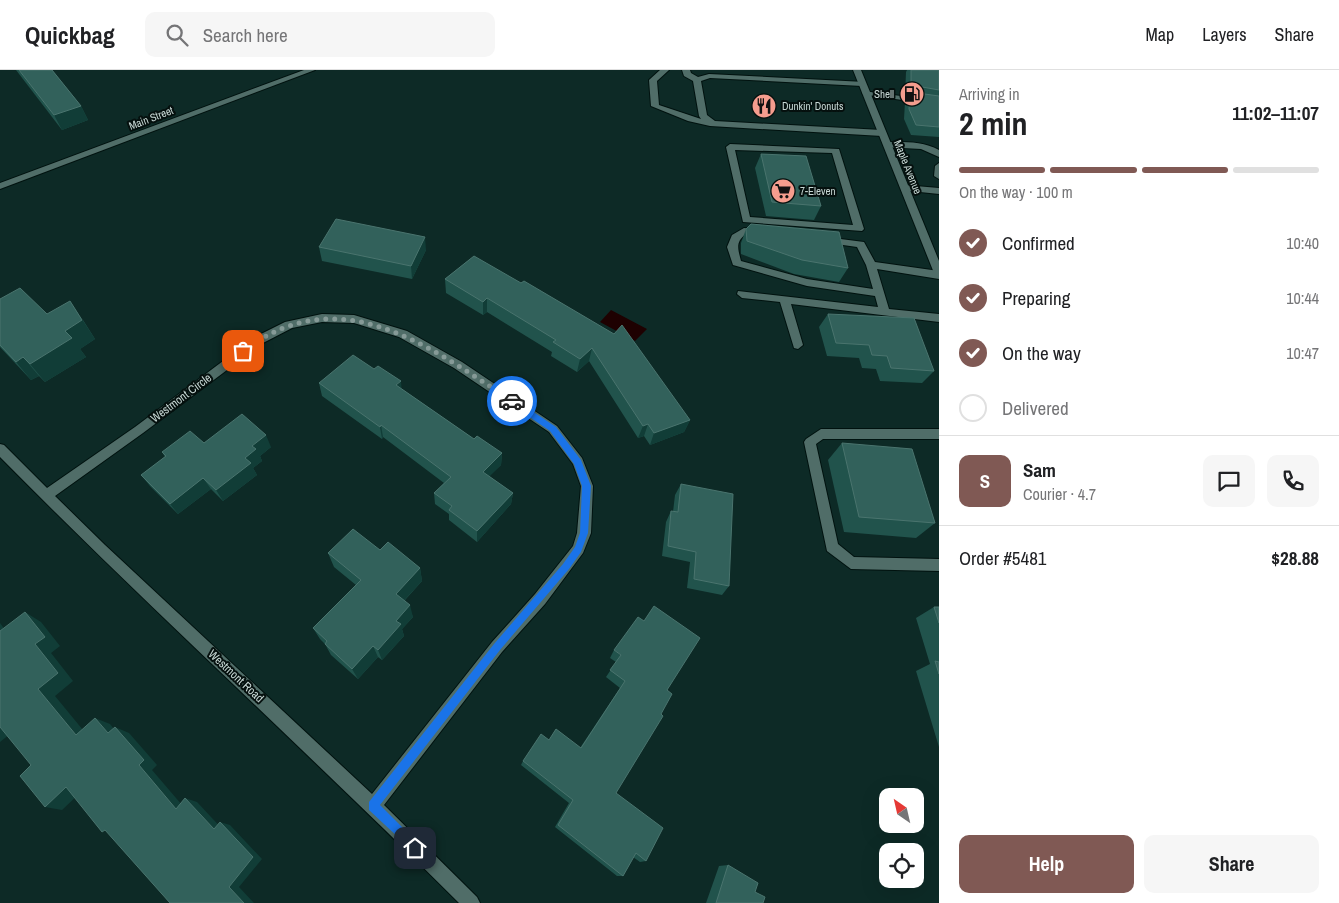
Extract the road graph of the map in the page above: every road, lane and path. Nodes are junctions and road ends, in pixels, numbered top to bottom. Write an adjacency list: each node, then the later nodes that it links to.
1 (310, 70): 17 (street, Main Street)
2 (665, 70): 11 (street)
3 (686, 70): 6 (street)
4 (791, 70): 7 (street)
5 (857, 70): 8 (street, Maple Avenue)
6 (697, 80): 7 (street); 11 (street)
7 (819, 82): 8 (street)
8 (862, 84): 9 (street, Maple Avenue)
9 (866, 93): 10 (street); 12 (street, Maple Avenue)
10 (939, 103)
11 (712, 123): 12 (street)
12 (882, 133): 13 (street, Maple Avenue)
13 (887, 145): 14 (street); 18 (street, Maple Avenue)
14 (939, 154)
15 (939, 166): 16 (street)
16 (939, 176)
17 (0, 186)
18 (904, 188): 19 (street); 24 (street, Maple Avenue)
19 (939, 190)
20 (855, 213): 20 (street)
21 (773, 234): 26 (street)
22 (812, 238): 23 (street)
23 (870, 265): 24 (street); 26 (street)
24 (939, 274)
25 (742, 294): 27 (street)
26 (879, 294): 28 (street)
27 (784, 299): 28 (street); 30 (street)
28 (885, 312): 29 (street)
29 (939, 318)
30 (798, 345)
31 (939, 434): 34 (street)
32 (0, 450): 33 (street, Westmont Road)
33 (47, 495): 35 (street, Westmont Road); 35 (street, Westmont Circle)
34 (939, 565)
35 (373, 806): 36 (street, Westmont Road)
36 (472, 903)

